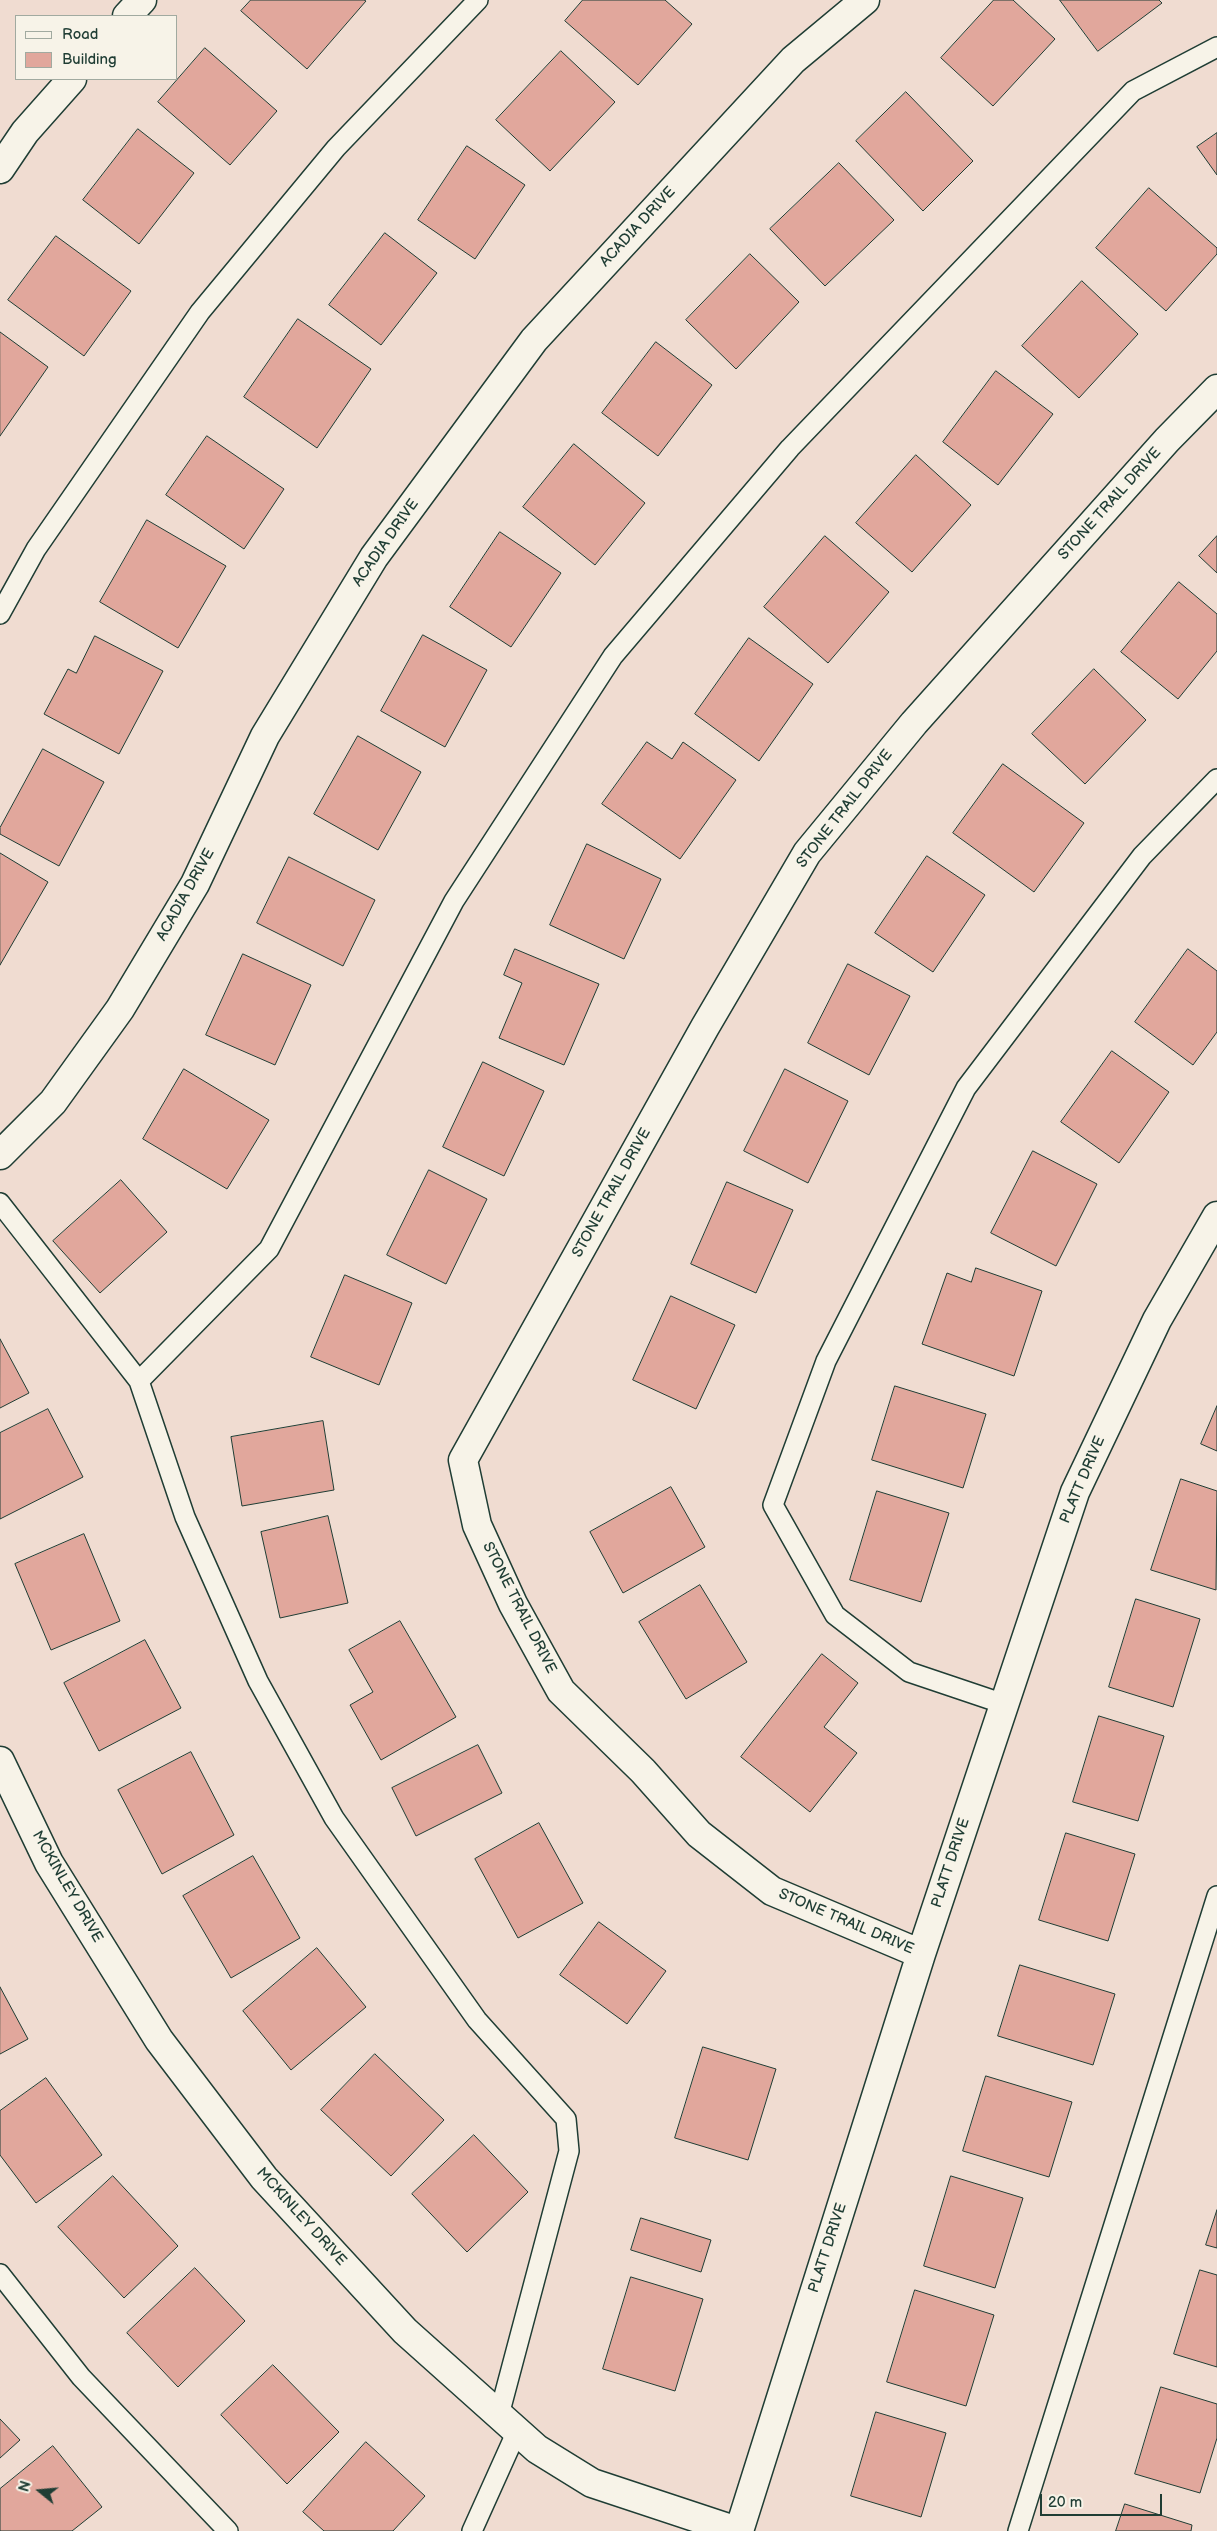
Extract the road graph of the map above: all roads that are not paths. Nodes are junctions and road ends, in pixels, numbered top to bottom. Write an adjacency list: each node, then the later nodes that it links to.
1 (142, 0): 4 (street)
2 (478, 0): 9 (lane)
3 (865, 0): 11 (street, ACADIA DRIVE)
4 (128, 15)
5 (1217, 47): 14 (lane)
6 (71, 80): 7 (street)
7 (0, 169)
8 (1217, 390): 18 (street, STONE TRAIL DRIVE)
9 (0, 614)
10 (1217, 779): 15 (lane)
11 (0, 1155)
12 (0, 1203): 14 (lane)
13 (1217, 1216): 15 (street, PLATT DRIVE)
14 (139, 1381): 20 (lane)
15 (1004, 1704): 18 (street, PLATT DRIVE)
16 (0, 1760): 20 (street, MCKINLEY DRIVE)
17 (1217, 1896): 24 (lane)
18 (921, 1954): 23 (street, PLATT DRIVE)
19 (0, 2274): 21 (lane)
20 (508, 2423): 22 (lane); 23 (street, MCKINLEY DRIVE)
21 (228, 2531)
22 (472, 2531)
23 (738, 2531)
24 (1018, 2531)

